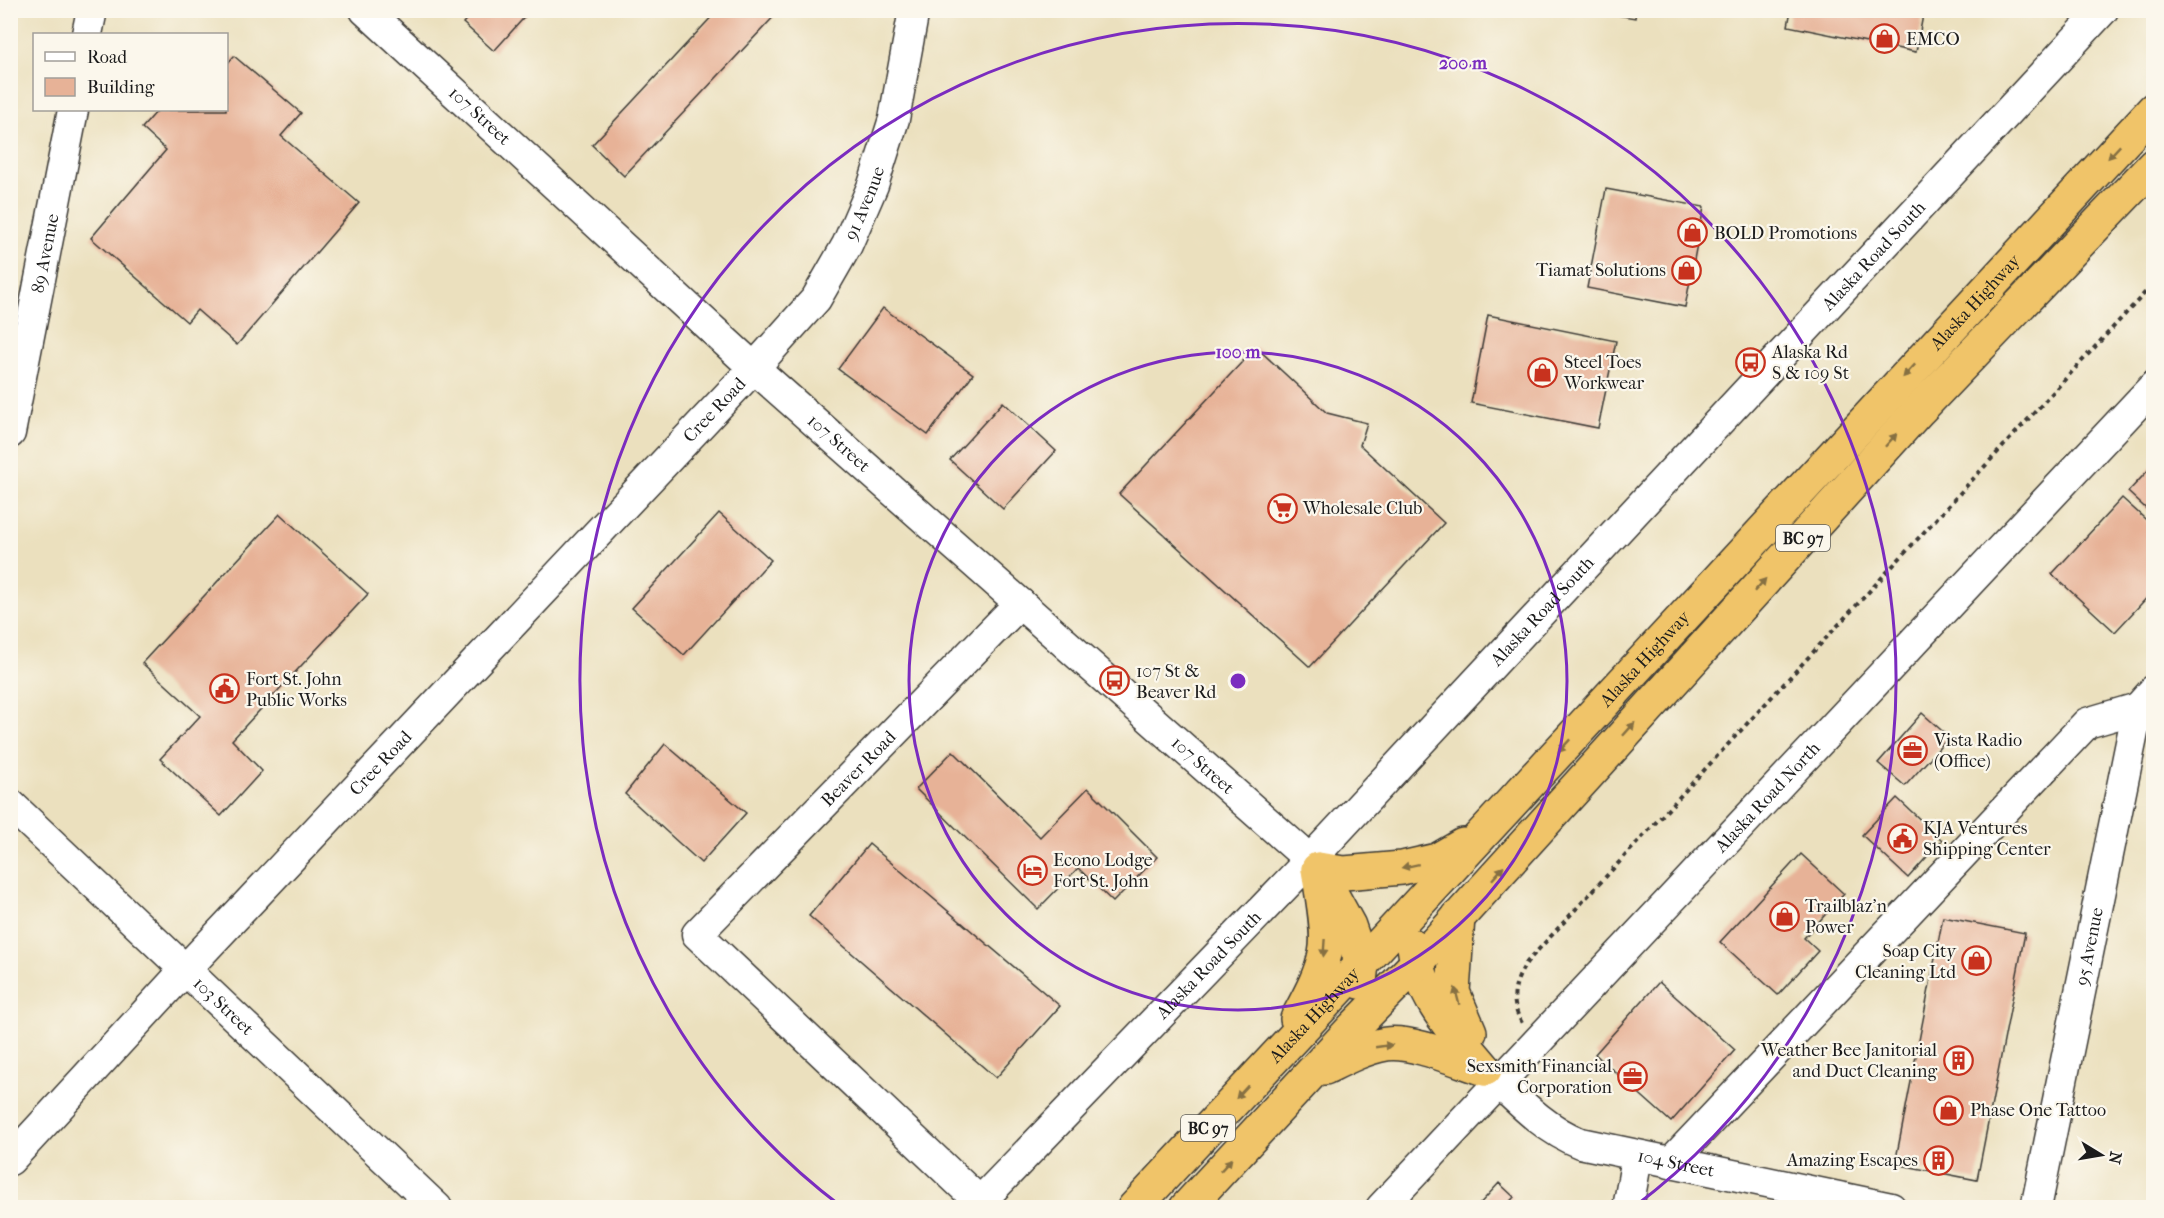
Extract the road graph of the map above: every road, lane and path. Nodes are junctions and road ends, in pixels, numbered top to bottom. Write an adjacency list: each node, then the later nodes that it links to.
1 (92, 10): 5 (street)
2 (365, 10): 10 (street, 107 Street)
3 (914, 10): 10 (street, 91 Avenue)
4 (2103, 10): 17 (street, Alaska Road South)
5 (87, 33)
6 (2154, 109): 16 (highway, Alaska Highway / BC 97, one-way to 16)
7 (73, 111): 12 (street, 89 Avenue)
8 (2154, 165): 19 (highway, Alaska Highway / BC 97, one-way to 8)
9 (2154, 283): 24 (path)
10 (754, 368): 13 (street, 107 Street); 22 (street, Cree Road)
11 (2154, 386): 24 (street, Alaska Road North)
12 (10, 433)
13 (1020, 603): 17 (street, 107 Street); 32 (street, Beaver Road)
14 (2146, 699): 30 (street); 39 (street, 95 Avenue)
15 (10, 804): 22 (street, 103 Street)
16 (1482, 835): 17 (highway, one-way to 17); 18 (highway, Alaska Highway / BC 97)
17 (1314, 864): 20 (highway); 25 (highway, one-way to 25); 32 (street, Alaska Road South)
18 (1410, 912): 20 (highway, Alaska Highway / BC 97); 21 (highway)
19 (1458, 917): 21 (highway, Alaska Highway / BC 97); 27 (highway, one-way to 19)
20 (1362, 964): 23 (highway); 25 (highway, Alaska Highway / BC 97)
21 (1416, 964): 23 (highway, Alaska Highway / BC 97); 27 (highway)
22 (185, 970): 29 (street, Cree Road); 33 (street, 103 Street)
23 (1354, 1027): 26 (highway, Alaska Highway / BC 97)
24 (1535, 1044): 27 (street, Alaska Road North)
25 (1282, 1049): 34 (highway, Alaska Highway / BC 97, one-way to 34)
26 (1310, 1075): 27 (highway, one-way to 27); 35 (highway, Alaska Highway / BC 97, one-way to 26)
27 (1492, 1076): 28 (street, 104 Street); 36 (street, Alaska Road North)
28 (1637, 1157): 30 (street, 104 Street); 37 (street)
29 (10, 1160)
30 (1670, 1163): 31 (street, 104 Street)
31 (1836, 1202): 38 (street, 104 Street)
32 (977, 1205)
33 (437, 1208)
34 (1134, 1208)
35 (1186, 1208)
36 (1381, 1208)
37 (1628, 1208)
38 (1891, 1208)
39 (2036, 1208)

